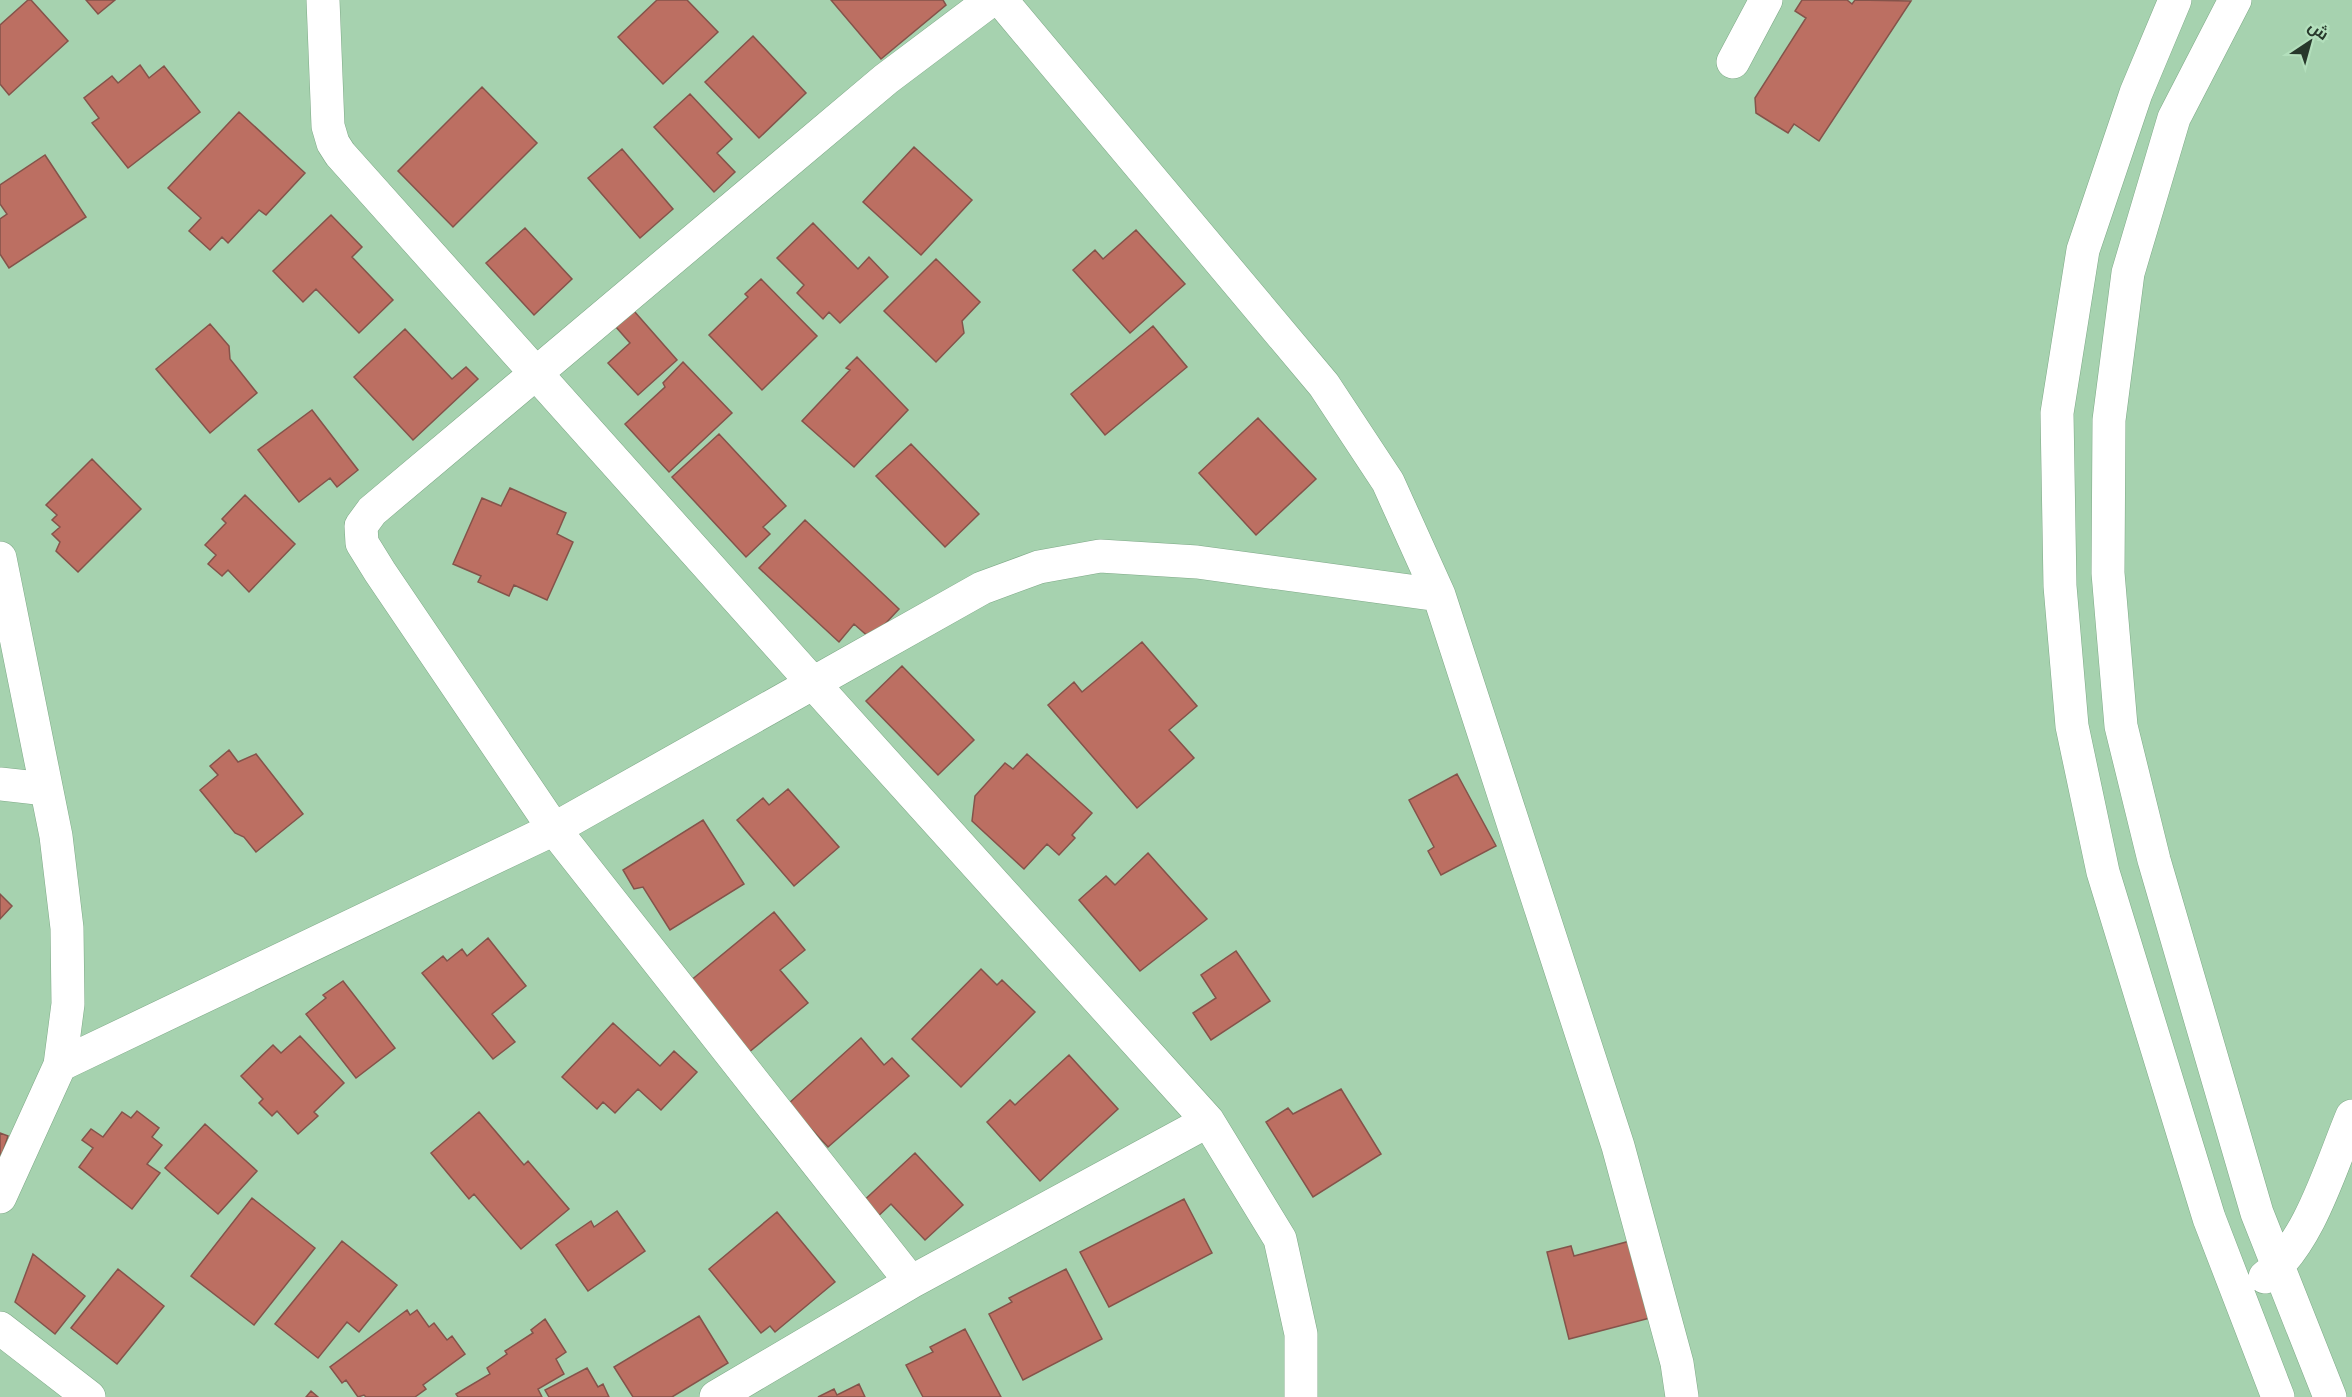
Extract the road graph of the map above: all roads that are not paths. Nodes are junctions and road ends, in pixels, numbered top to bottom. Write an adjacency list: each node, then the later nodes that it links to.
1 (323, 0): 8 (street)
2 (991, 0): 8 (street)
3 (1001, 0): 10 (street)
4 (1766, 0): 7 (street)
5 (2175, 0): 21 (street)
6 (2235, 0): 19 (street)
7 (1733, 62)
8 (536, 374): 11 (street); 14 (street)
9 (0, 558): 13 (street)
10 (1439, 595): 11 (street); 26 (street)
11 (812, 682): 14 (street); 17 (street)
12 (0, 784): 13 (street)
13 (46, 789): 15 (street)
14 (554, 829): 15 (street); 20 (street)
15 (60, 1065): 18 (street)
16 (2352, 1116): 19 (street)
17 (1208, 1121): 20 (street); 25 (street)
18 (0, 1197)
19 (2278, 1267): 21 (street); 28 (street)
20 (911, 1282): 24 (street)
21 (2240, 1296): 27 (street)
22 (0, 1328): 23 (street)
23 (88, 1397)
24 (716, 1397)
25 (1301, 1397)
26 (1682, 1397)
27 (2278, 1397)
28 (2330, 1397)

